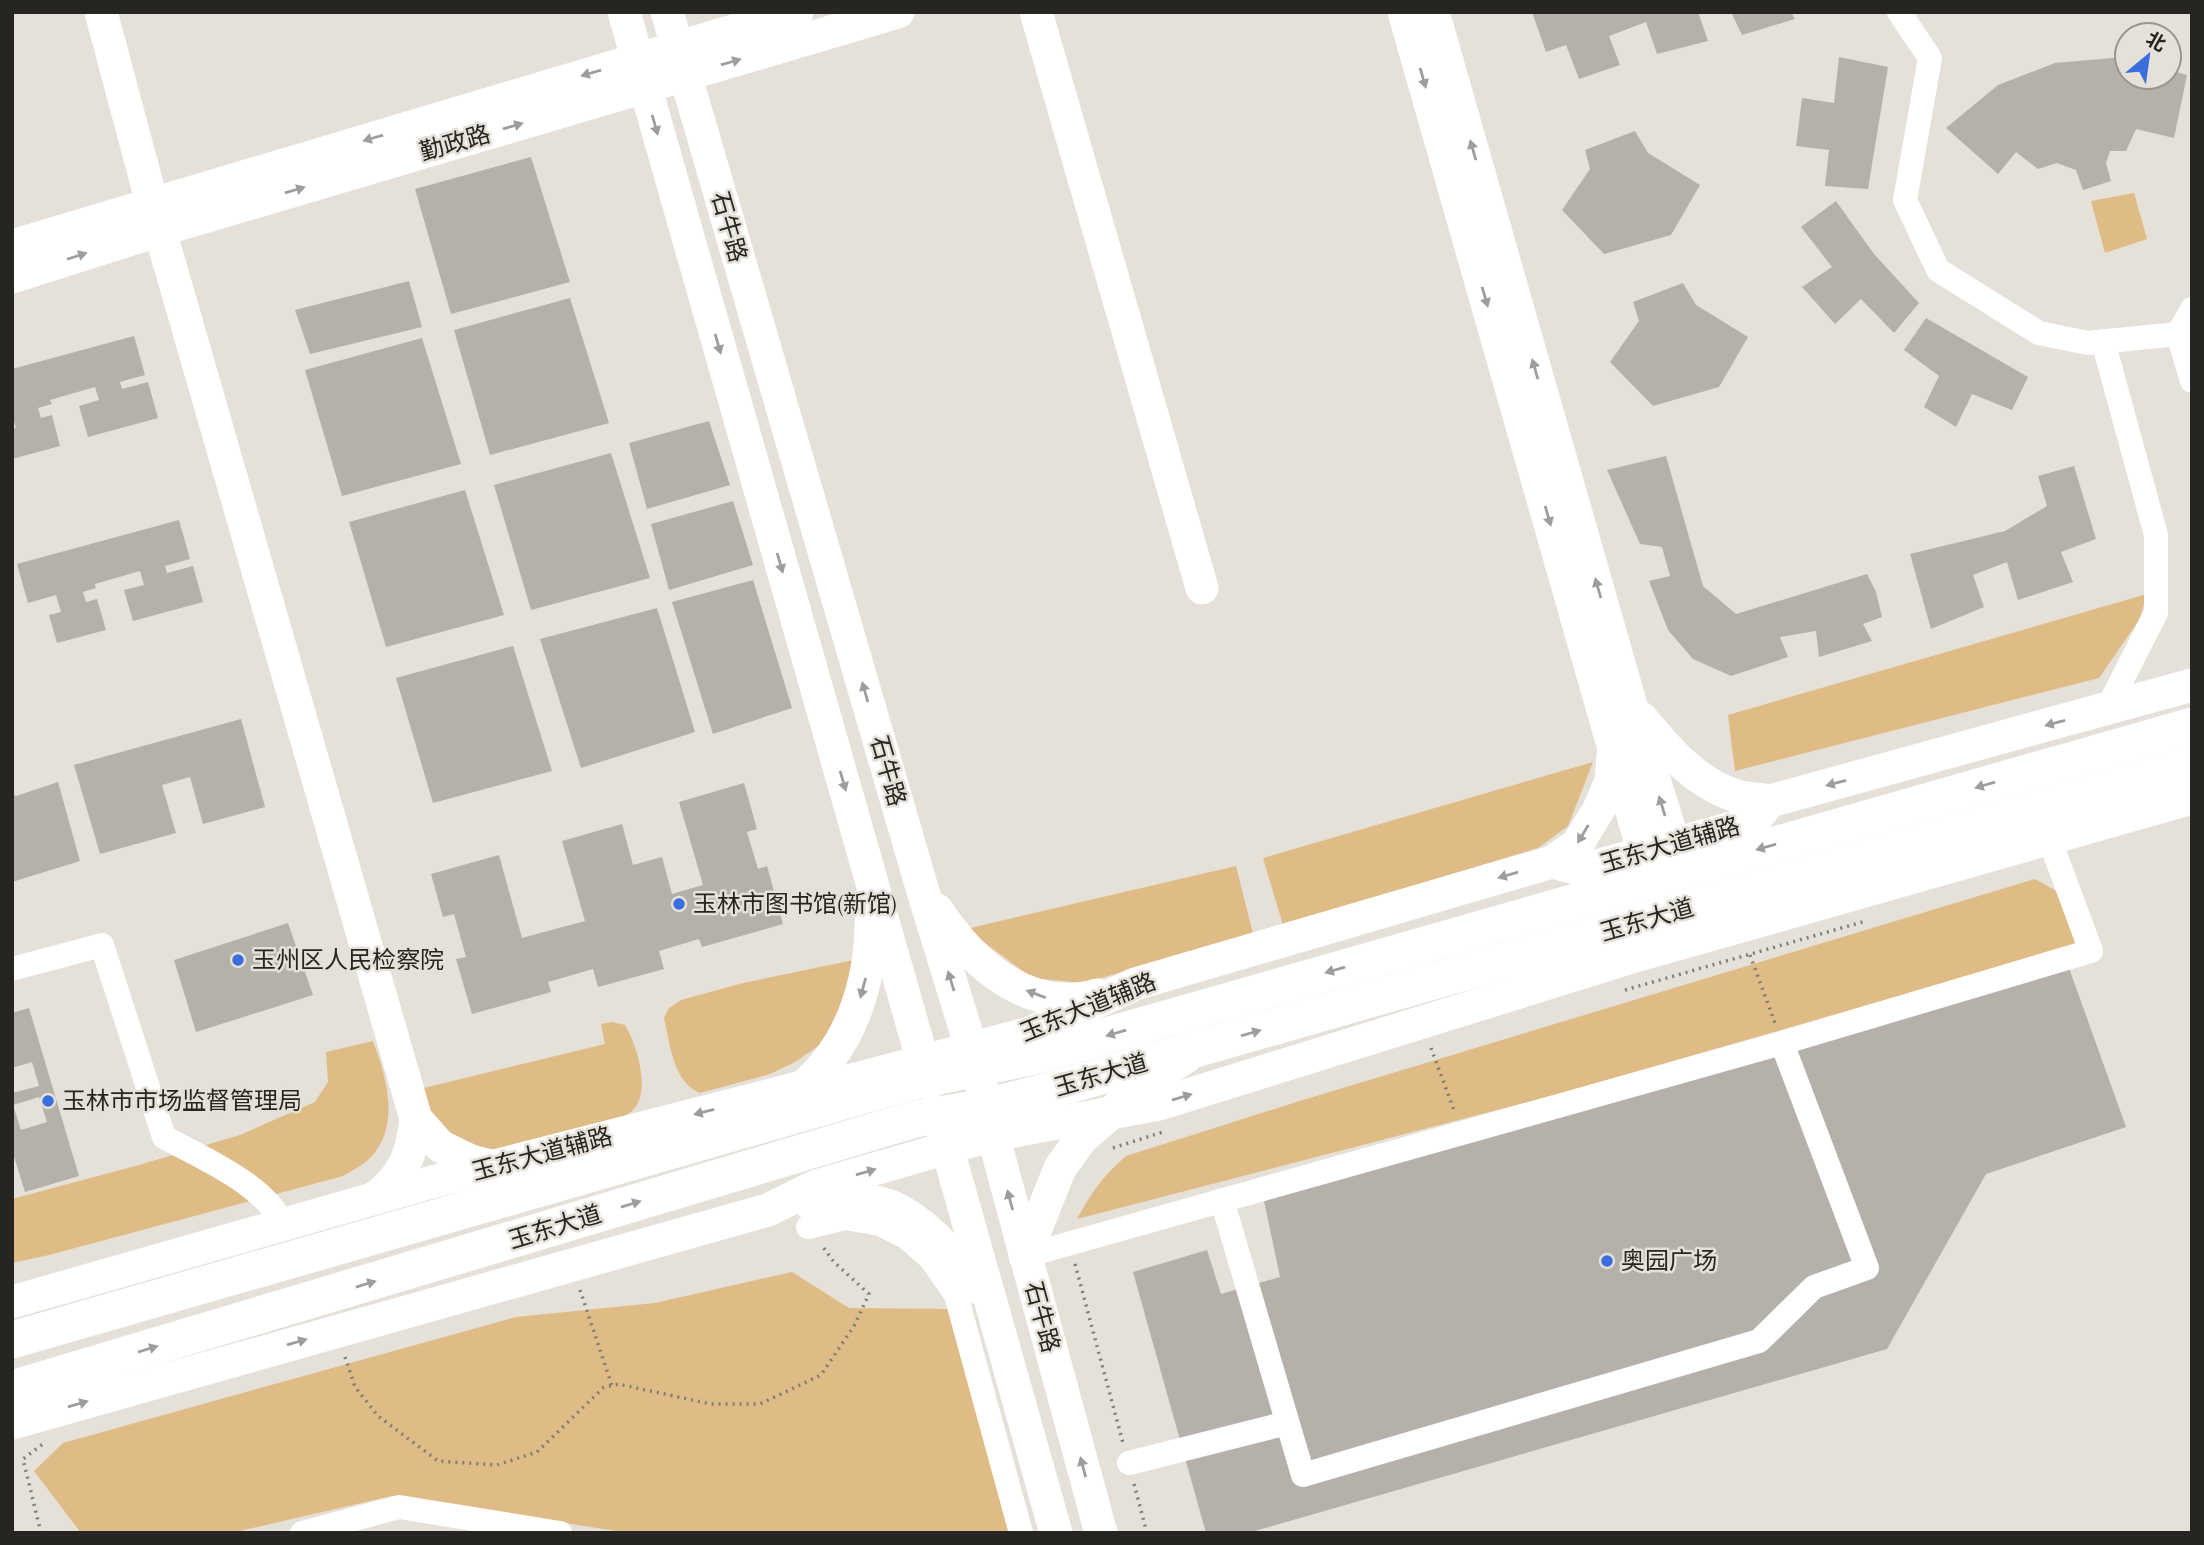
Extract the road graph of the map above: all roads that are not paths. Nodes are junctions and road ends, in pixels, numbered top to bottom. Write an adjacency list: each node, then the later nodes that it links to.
1 (101, 12): 12 (street)
2 (624, 12): 11 (street, 石牛路)
3 (667, 12): 10 (street, 石牛路)
4 (797, 12): 10 (street, 勤政路)
5 (898, 12): 10 (street, 勤政路, one-way to 5)
6 (1036, 12): 19 (street)
7 (1404, 12): 24 (street, one-way to 24)
8 (1433, 12): 21 (street, one-way to 8)
9 (1899, 12): 17 (street)
10 (681, 61): 11 (street, 勤政路); 32 (street, 石牛路, one-way to 10)
11 (640, 73): 12 (street, 勤政路); 31 (street, 石牛路, one-way to 31)
12 (156, 216): 13 (street, 勤政路); 14 (street, 勤政路, one-way to 12); 43 (street)
13 (12, 246)
14 (12, 278)
15 (2192, 309): 16 (street)
16 (2178, 334): 17 (street); 18 (street)
17 (2103, 341): 22 (street)
18 (2192, 381)
19 (1202, 588)
20 (2192, 685): 22 (street, 玉东大道辅路)
21 (1632, 709): 27 (street); 30 (street, one-way to 21)
22 (2107, 709): 27 (street, 玉东大道辅路, one-way to 27)
23 (2192, 726): 30 (main road, 玉东大道, one-way to 30)
24 (1614, 749): 29 (street, one-way to 29); 30 (street)
25 (2192, 764): 38 (main road, 玉东大道, one-way to 25)
26 (2192, 798): 28 (street)
27 (1770, 801): 30 (street, 玉东大道辅路)
28 (2049, 838): 37 (street); 42 (street, one-way to 28)
29 (1552, 862): 30 (street, 玉东大道辅路); 35 (street, 玉东大道辅路, one-way to 35)
30 (1663, 862): 33 (main road, 玉东大道)
31 (869, 871): 40 (street, 石牛路); 41 (street, one-way to 41)
32 (922, 888): 35 (street, one-way to 32); 39 (street, 石牛路, one-way to 32)
33 (1439, 941): 35 (street); 36 (main road, 玉东大道, one-way to 36)
34 (12, 969): 53 (street)
35 (1135, 984): 39 (street, 玉东大道辅路)
36 (1191, 1012): 38 (main road); 39 (main road, 玉东大道, one-way to 39)
37 (1782, 1043): 50 (street); 63 (street)
38 (1201, 1047): 42 (street); 44 (main road, 玉东大道)
39 (974, 1058): 40 (main road, 玉东大道); 44 (street, 石牛路)
40 (926, 1070): 41 (street, 玉东大道辅路); 45 (street, 石牛路); 46 (main road, 玉东大道)
41 (802, 1087): 46 (street); 47 (street, 玉东大道辅路, one-way to 47)
42 (1113, 1112): 44 (street); 55 (street)
43 (416, 1119): 47 (street); 49 (street)
44 (990, 1121): 45 (main road, 玉东大道); 55 (street, 石牛路, one-way to 44)
45 (943, 1132): 51 (street, one-way to 45); 56 (main road, 玉东大道, one-way to 45); 58 (street, 石牛路)
46 (718, 1138): 48 (main road, 玉东大道)
47 (492, 1167): 48 (street); 49 (street, 玉东大道辅路)
48 (574, 1179): 54 (main road, 玉东大道)
49 (374, 1199): 53 (street, 玉东大道辅路)
50 (1222, 1200): 55 (street); 63 (street)
51 (768, 1210): 56 (street); 58 (street); 62 (street, one-way to 51)
52 (808, 1227): 67 (street)
53 (295, 1233): 54 (street); 57 (street); 59 (street, 玉东大道辅路)
54 (345, 1244): 57 (main road, 玉东大道)
55 (1026, 1256): 69 (street, 石牛路, one-way to 55)
56 (453, 1258): 61 (main road, 玉东大道, one-way to 56)
57 (264, 1268): 60 (main road, 玉东大道)
58 (991, 1301): 68 (street, 石牛路)
59 (12, 1302)
60 (12, 1340)
61 (12, 1389)
62 (12, 1423)
63 (1287, 1423): 64 (street)
64 (1129, 1463)
65 (302, 1533): 66 (street)
66 (560, 1533)
67 (1021, 1533)
68 (1056, 1533)
69 (1101, 1533)

